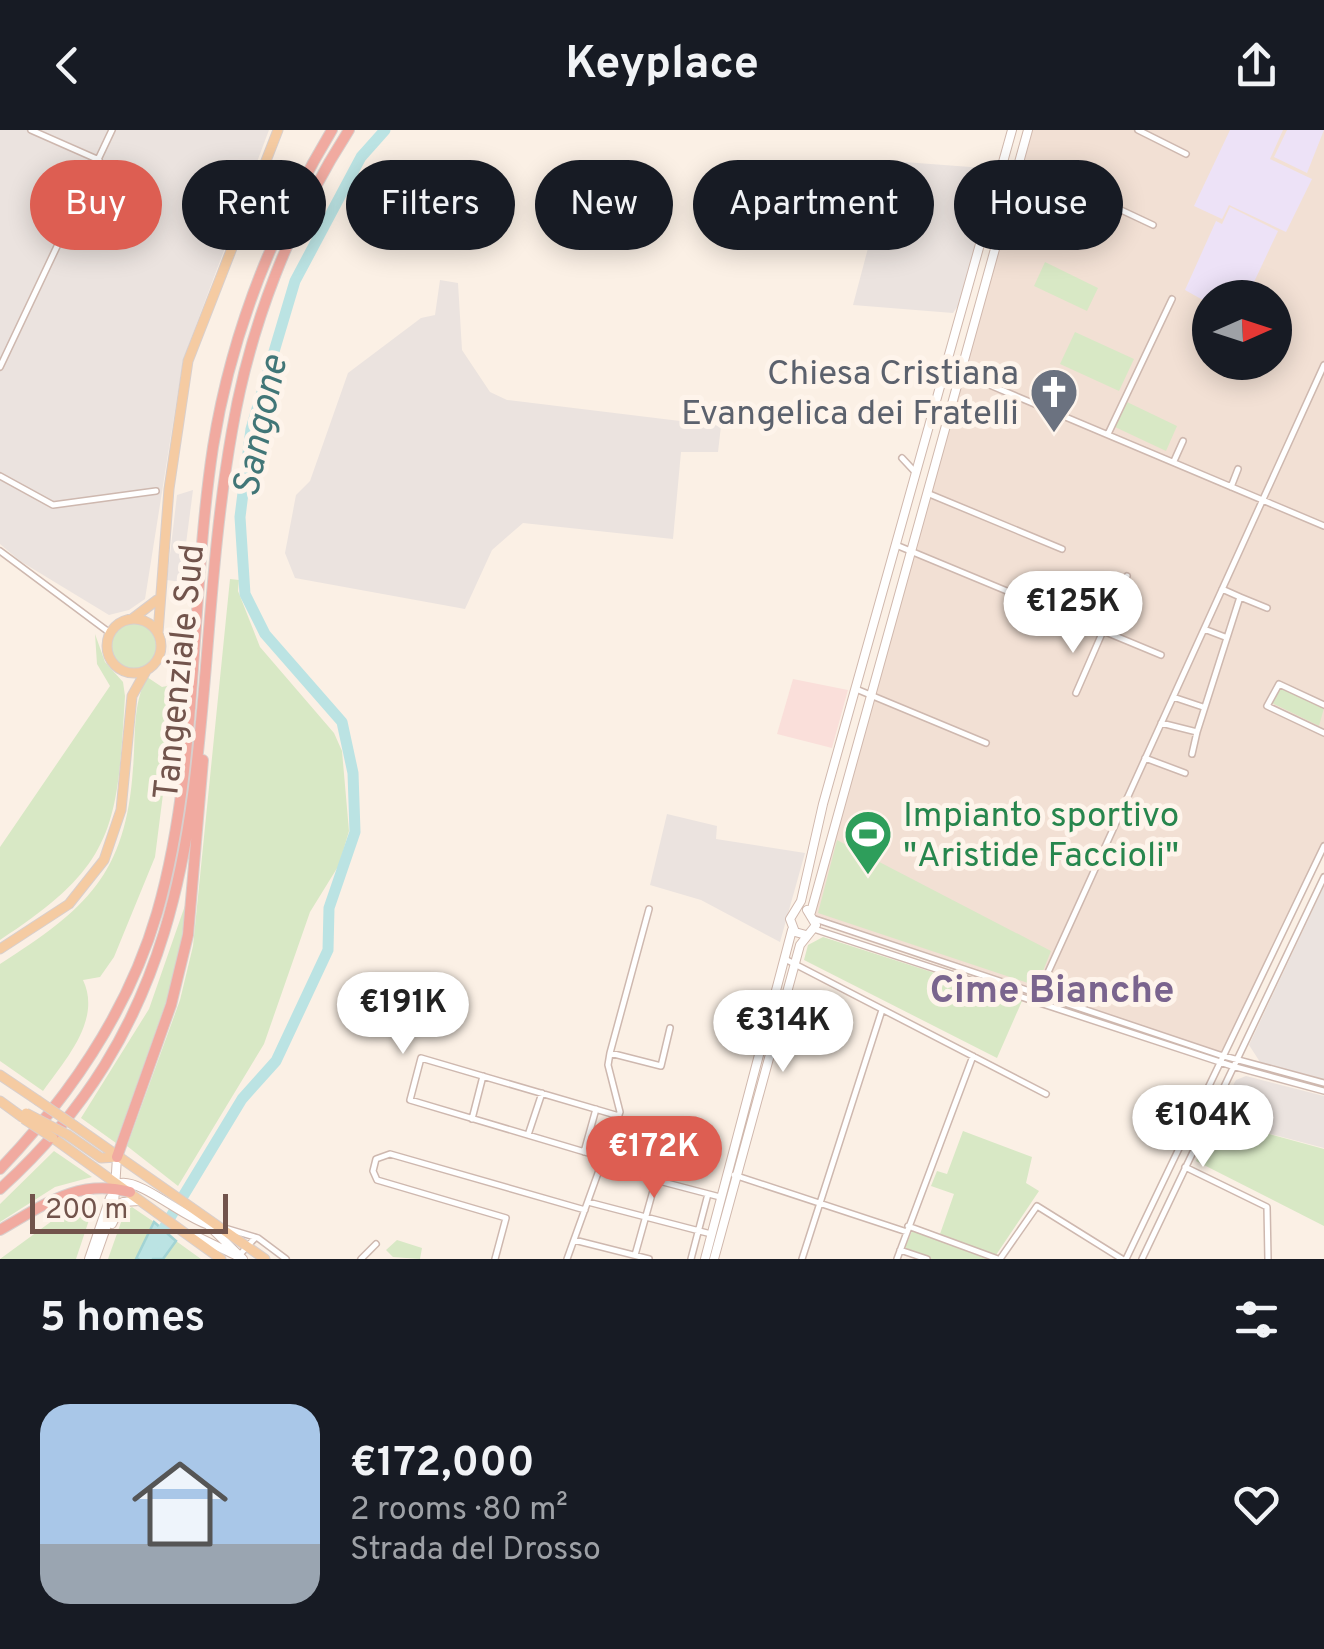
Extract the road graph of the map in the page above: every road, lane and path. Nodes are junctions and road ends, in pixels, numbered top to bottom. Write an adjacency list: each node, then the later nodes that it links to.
1 (31, 130): 10 (street)
2 (112, 130): 10 (street)
3 (278, 130): 44 (main road)
4 (332, 130): 103 (highway, Tangenziale Sud)
5 (350, 130): 62 (highway, Tangenziale Sud)
6 (1012, 130): 16 (street)
7 (1028, 130): 11 (street)
8 (1138, 130): 9 (street)
9 (1186, 154)
10 (98, 160)
11 (1020, 160)
12 (1123, 211): 13 (street)
13 (1153, 225)
14 (55, 250): 22 (street)
15 (995, 250): 17 (street)
16 (975, 266): 17 (street); 19 (street)
17 (990, 270): 20 (street)
18 (1172, 298): 25 (street)
19 (959, 323): 20 (street); 23 (street)
20 (974, 327): 24 (street)
21 (1324, 365): 35 (street)
22 (0, 367)
23 (947, 367): 24 (street); 27 (street)
24 (961, 372): 25 (street); 34 (street)
25 (1108, 434): 28 (street)
26 (1184, 442): 28 (street)
27 (922, 453): 30 (street); 30 (street)
28 (1174, 462): 32 (street)
29 (1238, 468): 32 (street)
30 (916, 473): 37 (street)
31 (0, 476): 33 (street)
32 (1230, 486): 35 (street)
33 (156, 491)
34 (927, 493): 38 (street); 39 (street)
35 (1264, 500): 36 (street); 42 (street)
36 (1324, 526)
37 (896, 545): 38 (street); 55 (street)
38 (912, 549): 48 (street); 57 (street)
39 (1062, 549)
40 (0, 551): 49 (street)
41 (1127, 576): 48 (street)
42 (1222, 589): 43 (street); 47 (street)
43 (1240, 598): 45 (street); 51 (street)
44 (157, 600): 46 (main road); 50 (main road)
45 (1267, 608)
46 (132, 619): 49 (main road); 50 (main road)
47 (1204, 629): 51 (street); 59 (street)
48 (1102, 632): 52 (street); 56 (street)
49 (110, 633): 53 (main road)
50 (158, 633): 54 (main road)
51 (1225, 637): 61 (street)
52 (1160, 656)
53 (120, 670): 54 (main road); 58 (main road)
54 (146, 671): 58 (main road)
55 (856, 689): 57 (street); 67 (street)
56 (1076, 693)
57 (870, 694): 66 (street); 68 (street)
58 (132, 696): 78 (main road)
59 (1173, 697): 61 (street); 63 (street)
60 (1324, 705): 65 (street)
61 (1204, 707): 64 (street)
62 (202, 711): 106 (highway); 113 (highway, Tangenziale Sud)
63 (1161, 723): 64 (street); 70 (street)
64 (1197, 732): 69 (street)
65 (1324, 732)
66 (986, 744)
67 (838, 750): 68 (street); 75 (street)
68 (854, 754): 76 (street)
69 (1192, 754)
70 (1145, 758): 71 (street); 81 (street)
71 (1185, 773)
72 (1324, 848): 87 (street)
73 (1324, 877): 88 (street)
74 (649, 909): 85 (street)
75 (798, 910): 76 (street); 77 (street)
76 (812, 924): 77 (street); 80 (street); 81 (street); 82 (street)
77 (792, 929): 79 (street)
78 (0, 949)
79 (785, 959): 80 (street); 111 (street)
80 (794, 965): 83 (street); 111 (street)
81 (1038, 993): 82 (street); 87 (street)
82 (1035, 1001): 87 (street)
83 (883, 1009): 86 (street); 120 (street)
84 (670, 1028): 85 (street)
85 (610, 1053): 98 (street)
86 (973, 1055): 95 (street); 126 (street)
87 (1221, 1058): 88 (street); 89 (street); 102 (street)
88 (1236, 1058): 89 (street); 92 (street)
89 (1232, 1066): 93 (street); 105 (street)
90 (0, 1075): 100 (main road, bridge)
91 (484, 1076): 94 (street); 99 (street); 99 (street)
92 (1324, 1083)
93 (1324, 1091)
94 (542, 1093): 97 (street); 101 (street)
95 (1046, 1094)
96 (0, 1101): 100 (main road, bridge)
97 (596, 1109): 98 (street); 104 (street)
98 (618, 1116): 108 (street)
99 (472, 1118): 101 (street)
100 (68, 1135): 106 (main road); 114 (main road)
101 (528, 1135): 104 (street)
102 (1180, 1147): 105 (street); 155 (street)
103 (16, 1152): 107 (highway); 110 (highway, Tangenziale Sud)
104 (584, 1152): 108 (street)
105 (1192, 1152): 109 (street)
106 (117, 1157): 114 (street); 121 (main road)
107 (0, 1161)
108 (604, 1162): 112 (street); 118 (street)
109 (1184, 1167): 156 (street); 157 (street)
110 (0, 1169)
111 (731, 1175): 117 (street); 120 (street); 150 (street)
112 (656, 1180): 116 (street); 123 (street)
113 (0, 1189)
114 (113, 1190): 115 (highway); 121 (street); 127 (highway); 128 (street); 139 (street)
115 (130, 1192): 119 (main road)
116 (708, 1194): 117 (street); 129 (street)
117 (722, 1197): 130 (street)
118 (588, 1202): 122 (street); 123 (street)
119 (146, 1203): 121 (main road); 128 (street)
120 (820, 1204): 126 (street); 151 (street)
121 (169, 1207): 124 (main road); 124 (main road)
122 (585, 1210): 132 (street); 145 (street)
123 (645, 1217): 129 (street); 137 (street)
124 (191, 1221): 125 (main road); 133 (main road); 138 (street); 138 (street)
125 (222, 1228): 131 (street); 135 (main road)
126 (908, 1229): 136 (street); 154 (street)
127 (0, 1230)
128 (106, 1231): 139 (street)
129 (698, 1231): 130 (street); 148 (street)
130 (711, 1234): 149 (street)
131 (258, 1238): 135 (street); 143 (street)
132 (574, 1240): 137 (street); 146 (street)
133 (202, 1243): 140 (street); 141 (main road)
134 (376, 1244): 144 (street)
135 (246, 1245): 138 (street); 142 (main road)
136 (900, 1250): 152 (street); 153 (street)
137 (635, 1255): 147 (street)
138 (239, 1258)
139 (92, 1259)
140 (209, 1259)
141 (220, 1259)
142 (265, 1259)
143 (286, 1259)
144 (361, 1259)
145 (495, 1259)
146 (566, 1259)
147 (649, 1259)
148 (691, 1259)
149 (705, 1259)
150 (714, 1259)
151 (802, 1259)
152 (897, 1259)
153 (926, 1259)
154 (999, 1259): 155 (street)
155 (1124, 1259)
156 (1142, 1259)
157 (1268, 1259)

